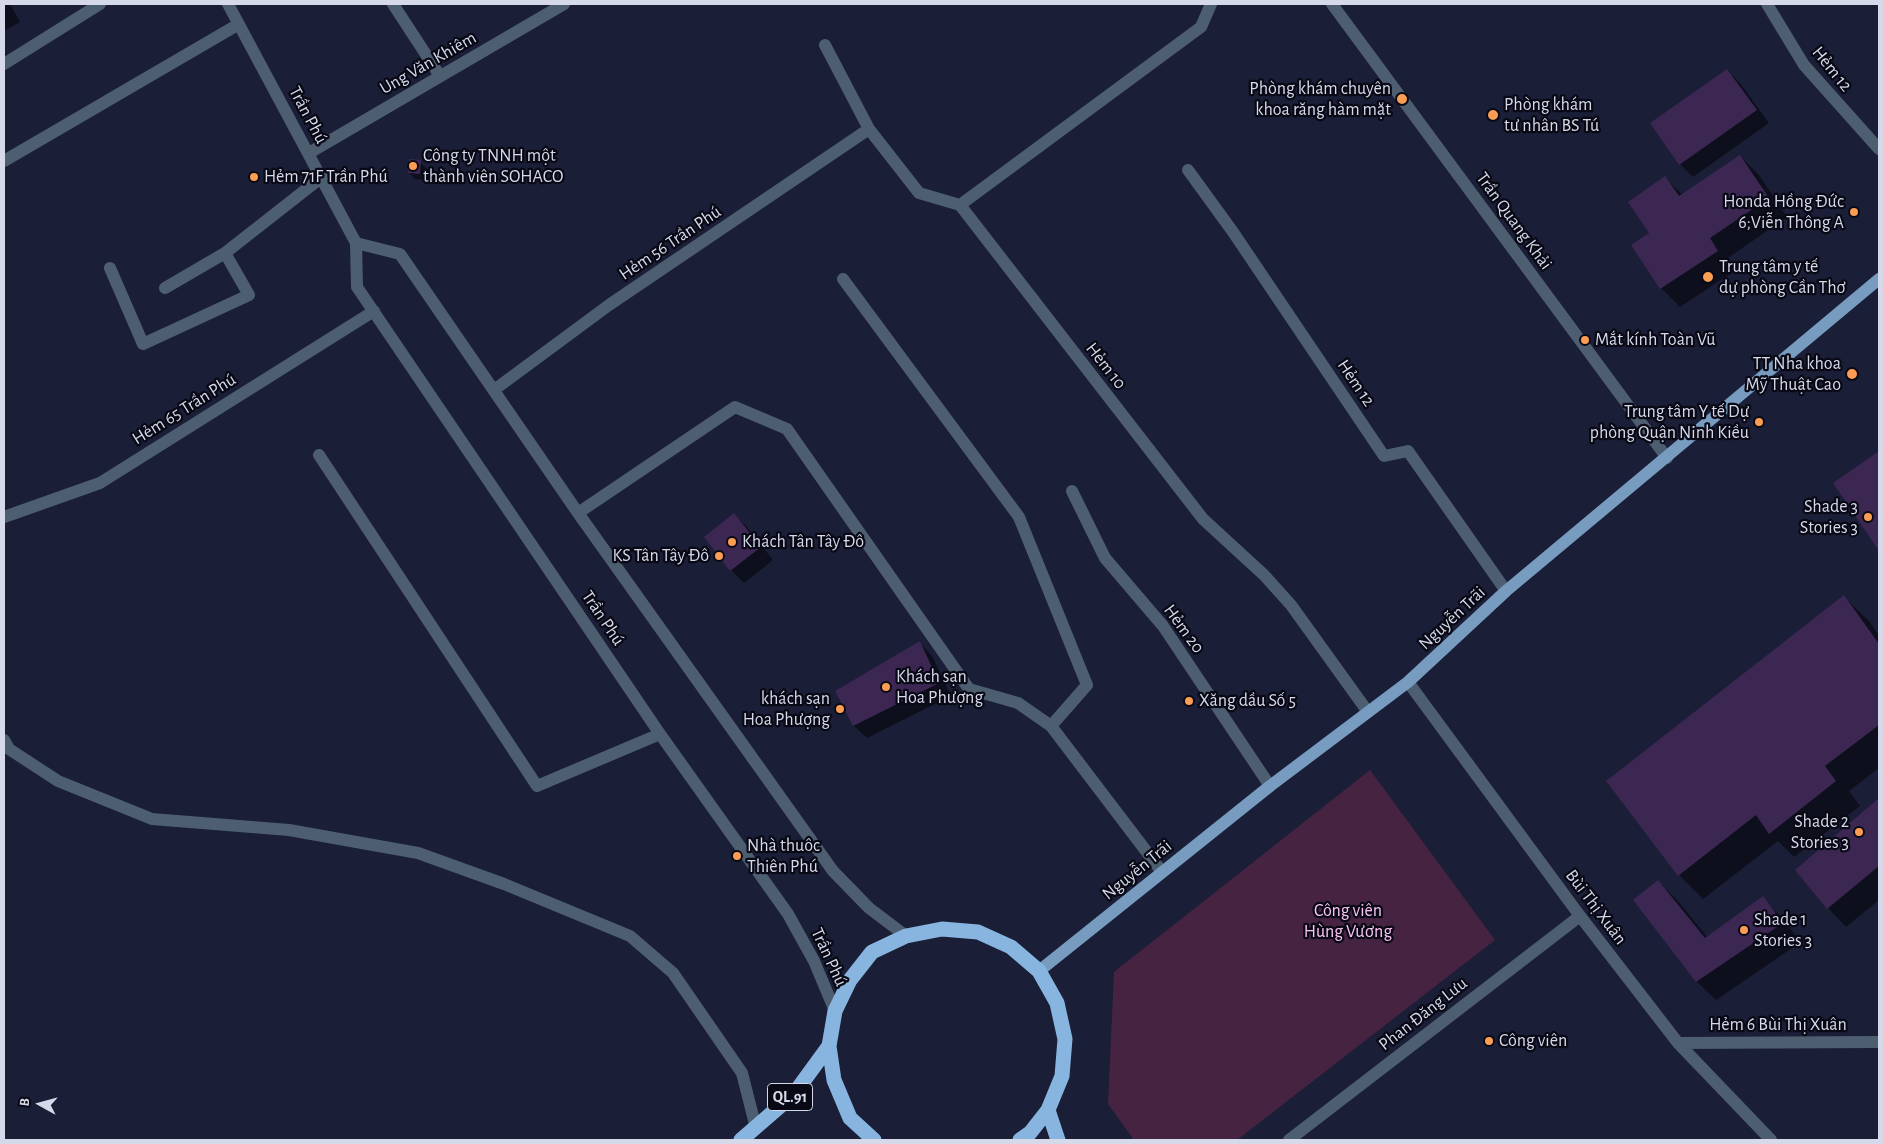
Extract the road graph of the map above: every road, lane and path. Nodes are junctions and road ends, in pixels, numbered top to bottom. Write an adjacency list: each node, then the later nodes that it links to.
1 (100, 4): 10 (street)
2 (228, 4): 8 (street, Trần Phú)
3 (393, 4): 11 (street)
4 (564, 4): 11 (street, Ung Văn Khiêm)
5 (1211, 4): 18 (street)
6 (1332, 4): 28 (street, Trần Quang Khải)
7 (1767, 4): 13 (street, Hẻm 12)
8 (239, 24): 14 (street, Trần Phú); 15 (street)
9 (825, 44): 12 (street)
10 (4, 64)
11 (440, 76): 14 (street, Ung Văn Khiêm)
12 (869, 129): 18 (street); 26 (street, Hẻm 56 Trần Phú)
13 (1879, 149)
14 (309, 153): 17 (street, Trần Phú)
15 (4, 162)
16 (1188, 170): 32 (street, Hẻm 12)
17 (322, 178): 19 (street, Trần Phú); 20 (street)
18 (960, 205): 34 (street, Hẻm 10)
19 (356, 243): 25 (street, Trần Phú); 26 (street)
20 (225, 253): 21 (street); 24 (street)
21 (110, 268)
22 (843, 279): 35 (street)
23 (1879, 279): 28 (main road, Nguyễn Trãi)
24 (165, 288)
25 (374, 311): 31 (street, Hẻm 65 Trần Phú); 36 (street, Trần Phú)
26 (494, 390): 30 (street)
27 (320, 455): 36 (street)
28 (1667, 458): 32 (main road, Nguyễn Trãi)
29 (1072, 492): 38 (street, Hẻm 20)
30 (578, 513): 35 (street); 41 (street)
31 (4, 517)
32 (1506, 591): 33 (main road, Nguyễn Trãi)
33 (1408, 682): 34 (main road, Nguyễn Trãi); 40 (street, Bùi Thị Xuân)
34 (1368, 712): 38 (main road, Nguyễn Trãi)
35 (1051, 726): 39 (street)
36 (660, 734): 43 (street, Trần Phú)
37 (4, 740): 48 (street)
38 (1270, 786): 39 (main road, Nguyễn Trãi)
39 (1162, 872): 42 (main road, Nguyễn Trãi)
40 (1580, 916): 44 (street, Bùi Thị Xuân); 53 (street, Phan Đăng Lưu)
41 (906, 936): 42 (highway); 43 (highway)
42 (1039, 971): 47 (highway)
43 (835, 1011): 46 (highway)
44 (1678, 1042): 45 (street, Hẻm 6 Bùi Thị Xuân); 54 (street, Bùi Thị Xuân)
45 (1879, 1042)
46 (829, 1046): 48 (highway, QL.91); 49 (highway)
47 (1048, 1110): 51 (highway); 52 (highway)
48 (756, 1128): 50 (highway, QL.91)
49 (868, 1139)
50 (741, 1140)
51 (1020, 1140)
52 (1058, 1140)
53 (1289, 1140)
54 (1771, 1140)

